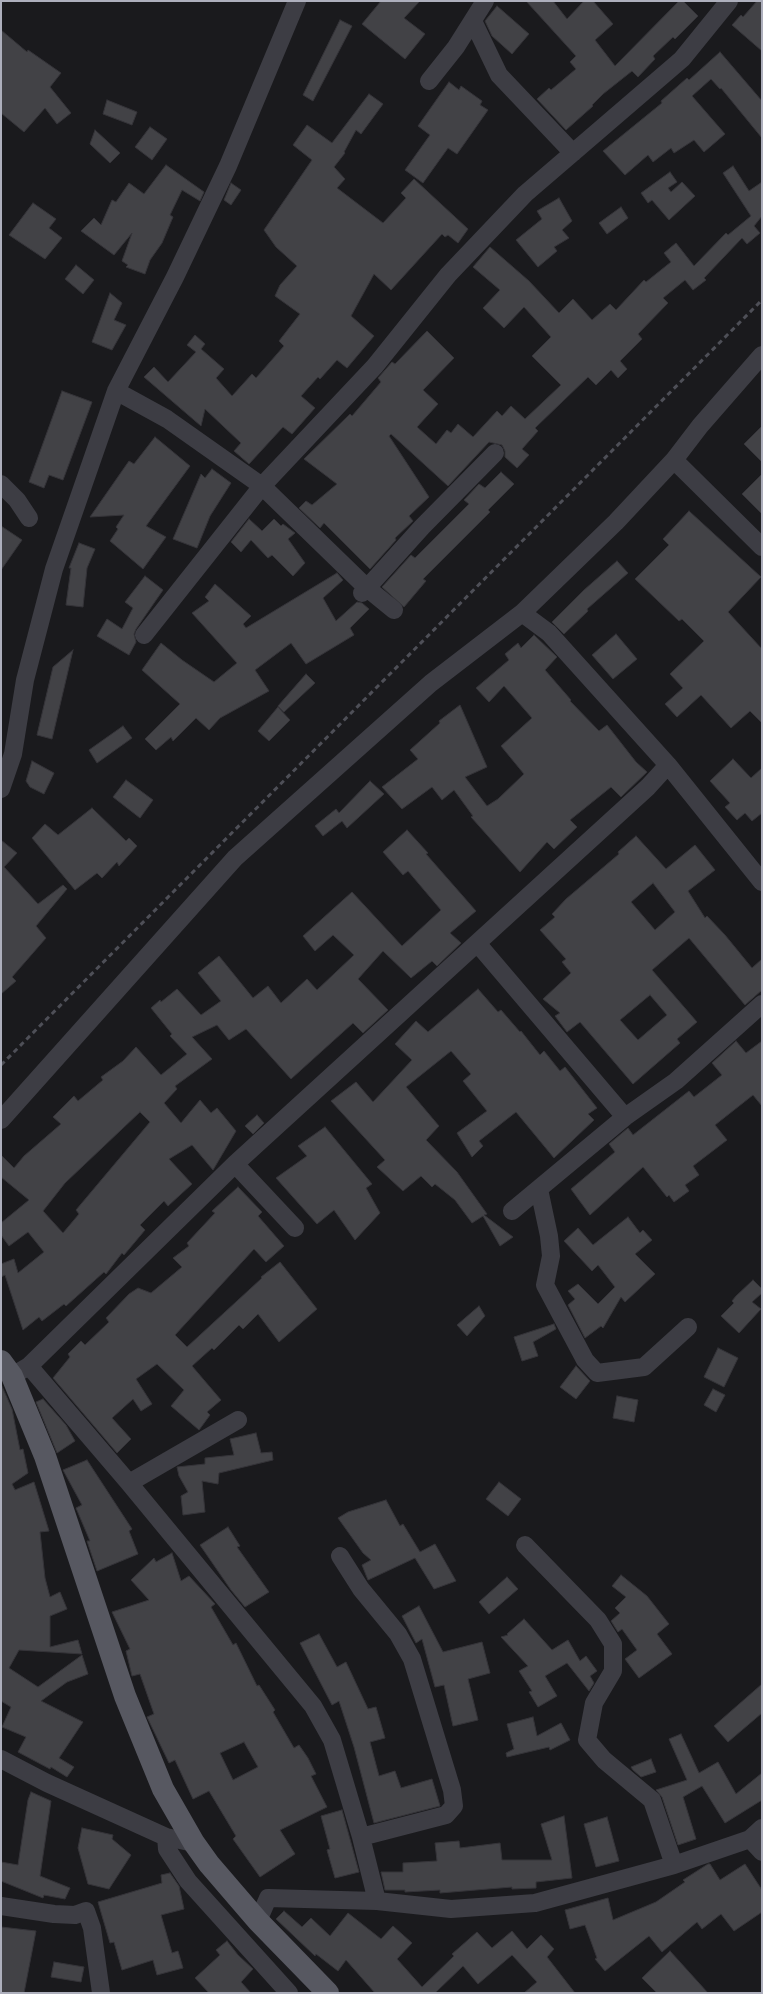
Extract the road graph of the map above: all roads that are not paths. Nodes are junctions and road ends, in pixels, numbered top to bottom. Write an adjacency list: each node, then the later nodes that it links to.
1 (297, 1): 8 (street)
2 (485, 1): 4 (street)
3 (729, 1): 6 (street)
4 (473, 21): 5 (street); 6 (street)
5 (429, 82)
6 (573, 153): 12 (street)
7 (762, 355): 10 (street)
8 (116, 391): 12 (street); 20 (street)
9 (495, 453): 15 (street)
10 (674, 460): 14 (street); 17 (street)
11 (1, 484): 13 (street)
12 (262, 486): 15 (street); 18 (street)
13 (29, 518)
14 (762, 547)
15 (365, 590): 16 (street)
16 (394, 610)
17 (522, 613): 19 (street); 25 (street)
18 (144, 634)
19 (668, 765): 21 (street); 22 (street)
20 (1, 789)
21 (762, 882)
22 (477, 943): 24 (street); 26 (street)
23 (762, 1004): 24 (street)
24 (625, 1117): 27 (street)
25 (1, 1120)
26 (235, 1164): 29 (street); 31 (street)
27 (539, 1188): 28 (street); 30 (street)
28 (512, 1212)
29 (295, 1228)
30 (688, 1326)
31 (14, 1368): 33 (street); 40 (main road)
32 (238, 1420): 33 (street)
33 (129, 1483): 39 (street)
34 (525, 1545): 42 (street)
35 (340, 1556): 39 (street)
36 (1, 1759): 38 (street)
37 (756, 1833): 41 (street); 42 (street)
38 (166, 1837): 40 (street); 47 (street)
39 (361, 1837): 43 (street)
40 (194, 1843): 45 (main road)
41 (762, 1852)
42 (674, 1865): 43 (street)
43 (377, 1901): 45 (street)
44 (1, 1906): 46 (street)
45 (258, 1921): 48 (main road)
46 (101, 1993)
47 (289, 1993)
48 (328, 1993)

